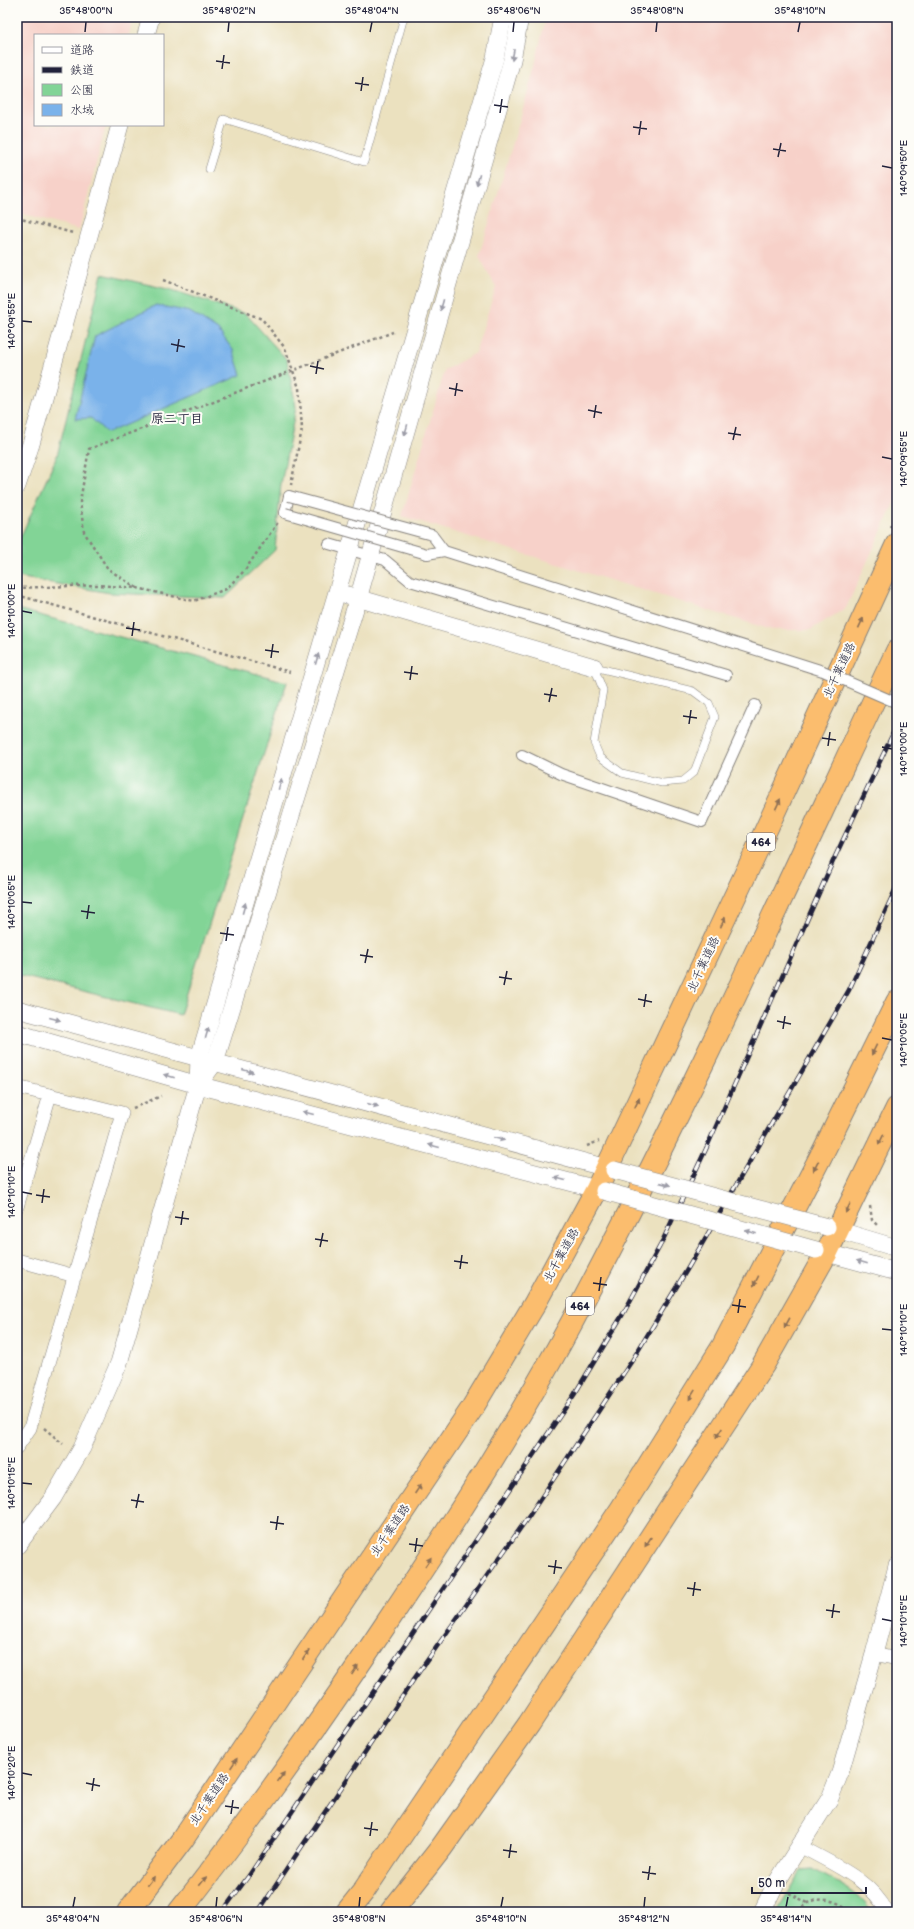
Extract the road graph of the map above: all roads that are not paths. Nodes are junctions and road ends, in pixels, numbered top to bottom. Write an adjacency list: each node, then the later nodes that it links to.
1 (151, 17): 5 (street)
2 (404, 17): 7 (lane)
3 (503, 17): 11 (street)
4 (520, 17): 13 (street, one-way to 13)
5 (146, 34)
6 (120, 126): 8 (street)
7 (209, 169)
8 (17, 486)
9 (329, 544): 11 (street)
10 (897, 544): 30 (highway, 北千葉道路 / 464, one-way to 10)
11 (349, 550): 13 (street); 14 (street)
12 (444, 551): 12 (street, bridge); 19 (street, bridge)
13 (370, 556): 15 (street); 18 (street)
14 (337, 592): 15 (street); 25 (street, one-way to 14)
15 (358, 599): 17 (street); 25 (street)
16 (897, 651): 46 (highway, 464, one-way to 16)
17 (594, 667): 17 (lane)
18 (726, 675)
19 (897, 704)
20 (755, 705): 21 (street)
21 (522, 755)
22 (897, 1002): 47 (highway, one-way to 47)
23 (17, 1008): 25 (street, one-way to 25)
24 (17, 1033): 26 (street, one-way to 24)
25 (207, 1060): 26 (street); 30 (street, one-way to 30)
26 (198, 1085): 31 (street, one-way to 26); 40 (street)
27 (17, 1087): 28 (street)
28 (50, 1095): 32 (street); 38 (street)
29 (897, 1108): 33 (highway, one-way to 33)
30 (610, 1169): 31 (highway, 北千葉道路 / 464); 33 (street, one-way to 33, bridge)
31 (601, 1190): 35 (street, one-way to 31, bridge); 45 (highway, 北千葉道路 / 464, one-way to 31)
32 (17, 1207)
33 (832, 1228): 34 (street); 35 (highway)
34 (897, 1248)
35 (821, 1251): 37 (street, one-way to 35); 48 (highway, one-way to 48)
36 (17, 1260): 38 (street)
37 (897, 1272)
38 (75, 1276): 39 (street)
39 (17, 1447)
40 (17, 1546)
41 (897, 1566): 42 (street)
42 (874, 1654): 43 (street); 44 (street)
43 (897, 1659)
44 (800, 1846): 49 (street); 50 (street)
45 (128, 1912)
46 (179, 1912)
47 (347, 1912)
48 (391, 1912)
49 (762, 1912)
50 (887, 1912)

